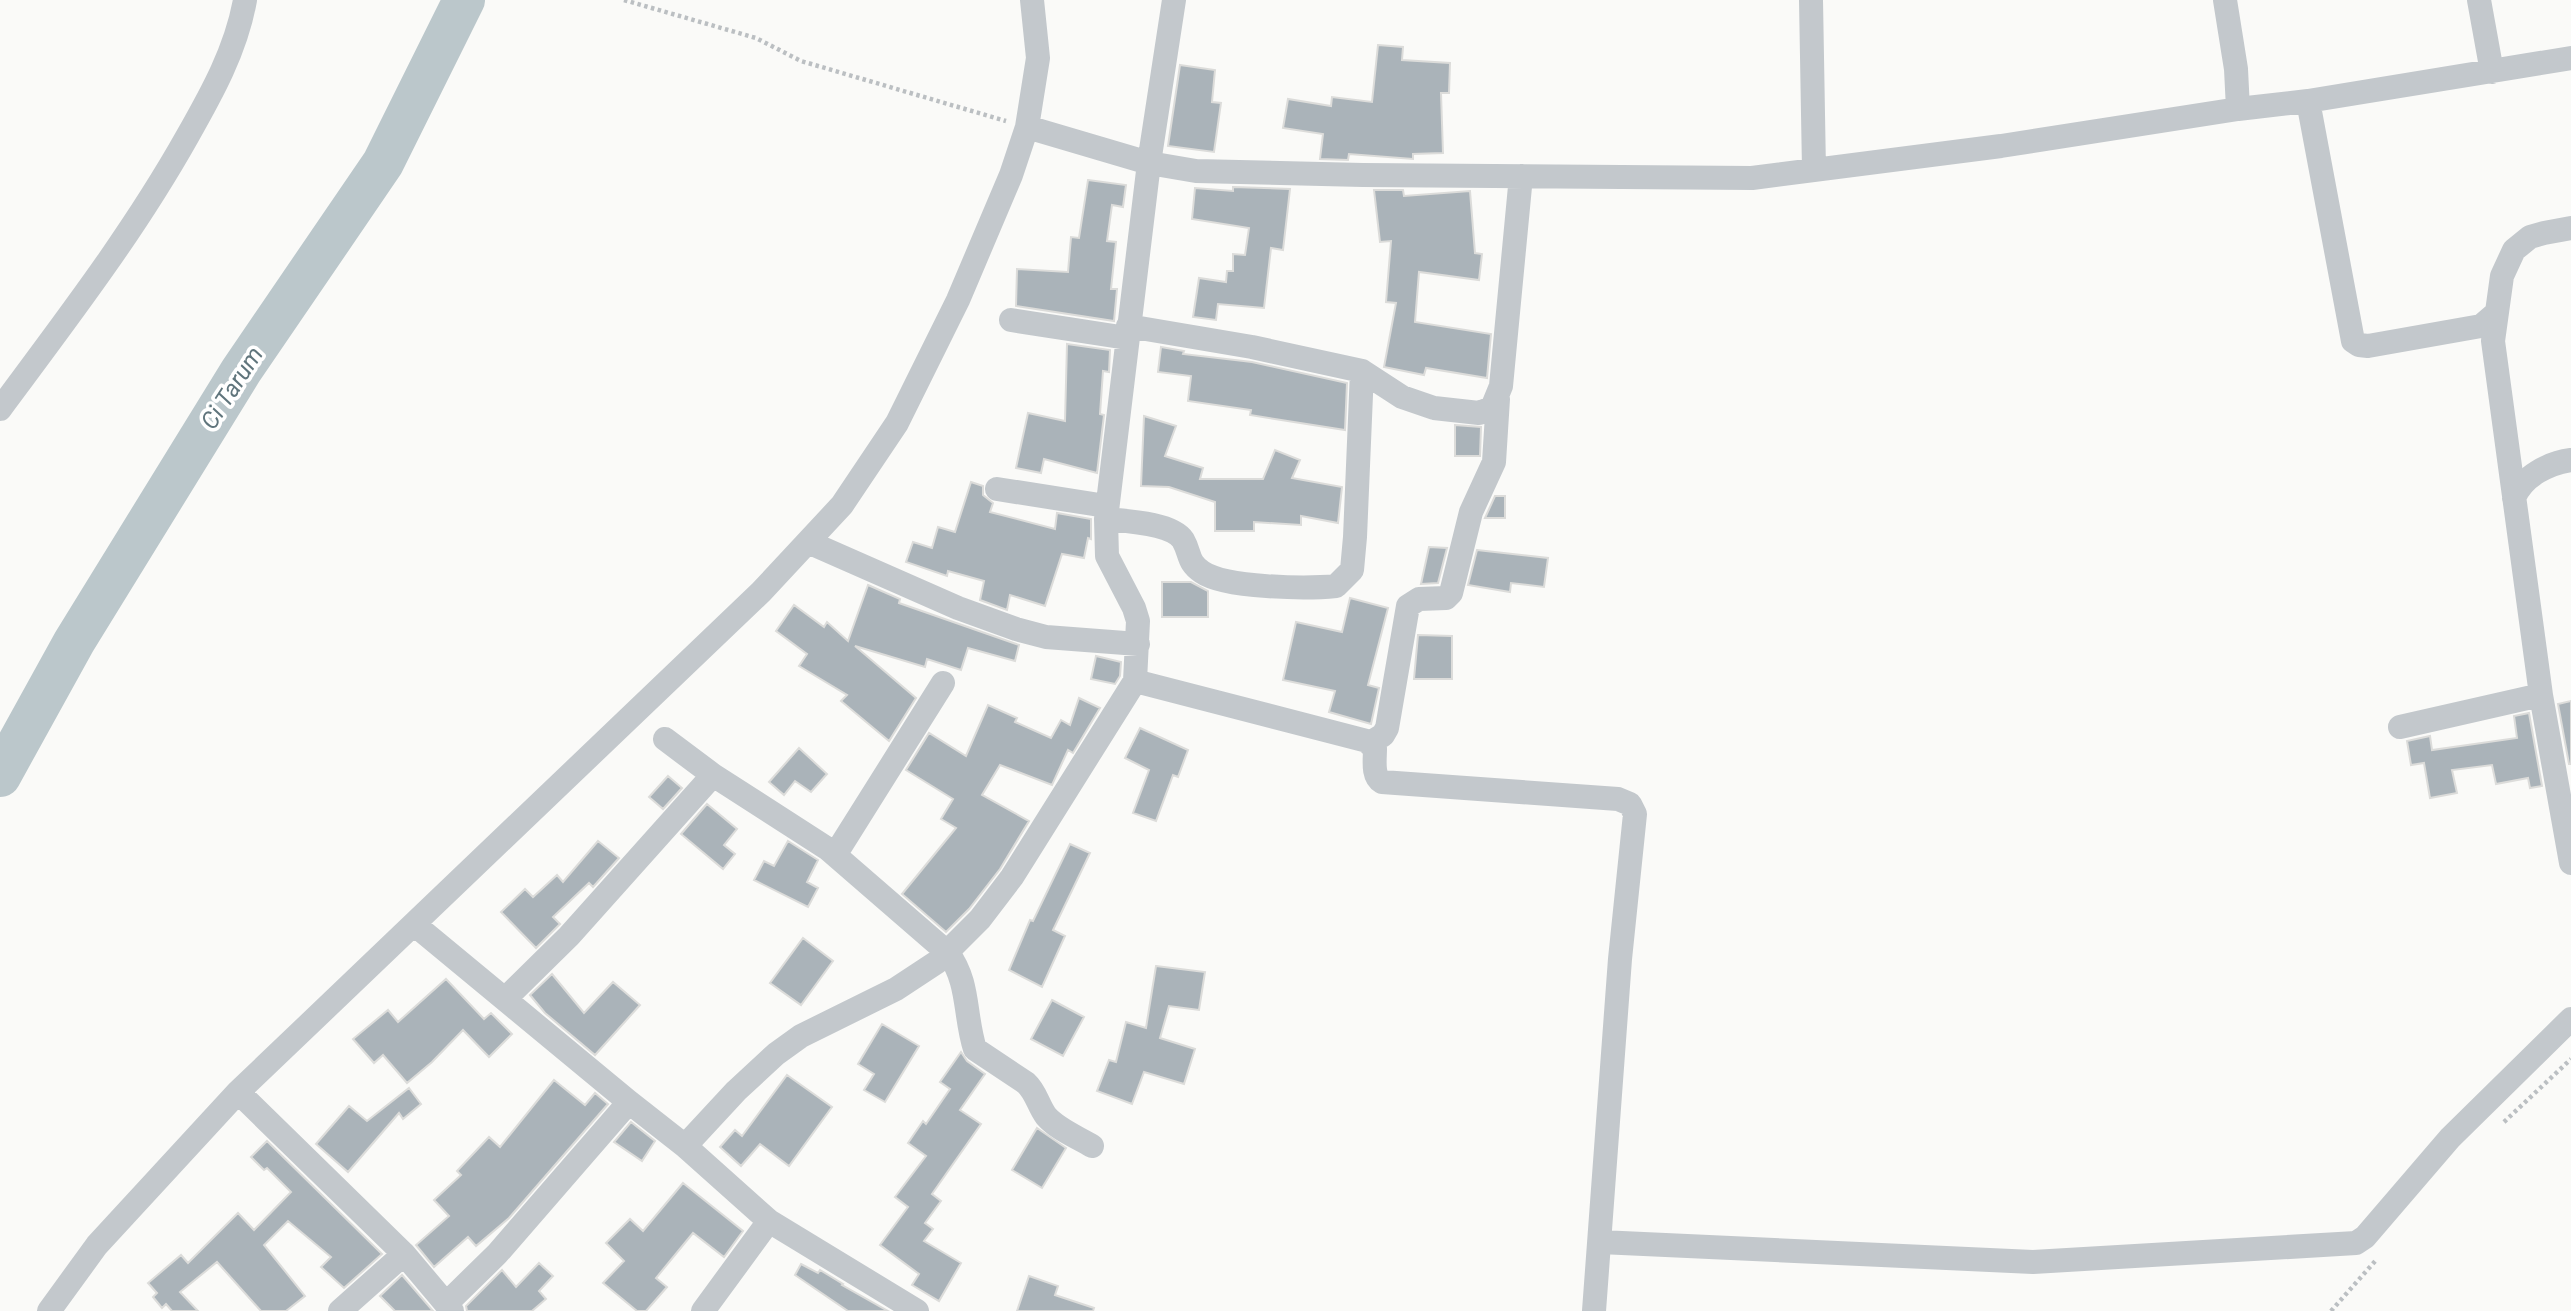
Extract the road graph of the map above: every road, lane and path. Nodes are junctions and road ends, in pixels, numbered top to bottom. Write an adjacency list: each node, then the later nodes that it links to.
1 (245, 0): 22 (street)
2 (624, 0): 12 (path)
3 (1032, 0): 12 (street)
4 (1174, 0): 13 (street)
5 (1811, 0): 14 (street)
6 (2225, 0): 11 (street)
7 (2479, 0): 9 (street)
8 (2571, 58): 9 (street)
9 (2492, 72): 10 (street)
10 (2308, 101): 11 (street); 17 (street)
11 (2238, 109): 14 (street)
12 (1027, 127): 13 (street); 27 (street)
13 (1149, 163): 15 (street); 19 (street)
14 (1814, 170): 15 (street)
15 (1521, 176): 21 (street)
16 (2571, 228): 17 (street)
17 (2495, 314): 25 (street)
18 (1011, 320): 19 (street)
19 (1128, 332): 20 (street); 26 (street)
20 (1362, 371): 21 (street); 26 (street)
21 (1498, 399): 34 (street)
22 (0, 408)
23 (2571, 460): 25 (street)
24 (997, 489): 26 (street)
25 (2514, 498): 31 (street)
26 (1106, 512): 28 (street)
27 (808, 542): 28 (street); 39 (street)
28 (1138, 644): 29 (street)
29 (1135, 681): 34 (street); 40 (street)
30 (943, 683): 37 (street)
31 (2542, 695): 32 (street); 36 (street)
32 (2400, 727)
33 (665, 739): 35 (street)
34 (1370, 743): 50 (street)
35 (713, 775): 37 (street); 41 (street)
36 (2565, 788): 38 (street)
37 (835, 855): 40 (street)
38 (2571, 863)
39 (415, 925): 41 (street); 44 (street)
40 (948, 953): 47 (street); 48 (street)
41 (505, 999): 45 (street)
42 (2571, 1019): 50 (street)
43 (2571, 1059): 46 (path)
44 (238, 1092): 52 (street); 54 (street)
45 (629, 1102): 47 (street); 53 (street)
46 (2498, 1127)
47 (685, 1146): 49 (street)
48 (1092, 1146)
49 (769, 1221): 56 (street); 57 (street)
50 (1600, 1242): 58 (street)
51 (2385, 1249): 59 (path)
52 (404, 1254): 53 (street); 55 (street)
53 (449, 1307)
54 (49, 1311)
55 (340, 1311)
56 (703, 1311)
57 (918, 1311)
58 (1594, 1311)
59 (2331, 1311)

